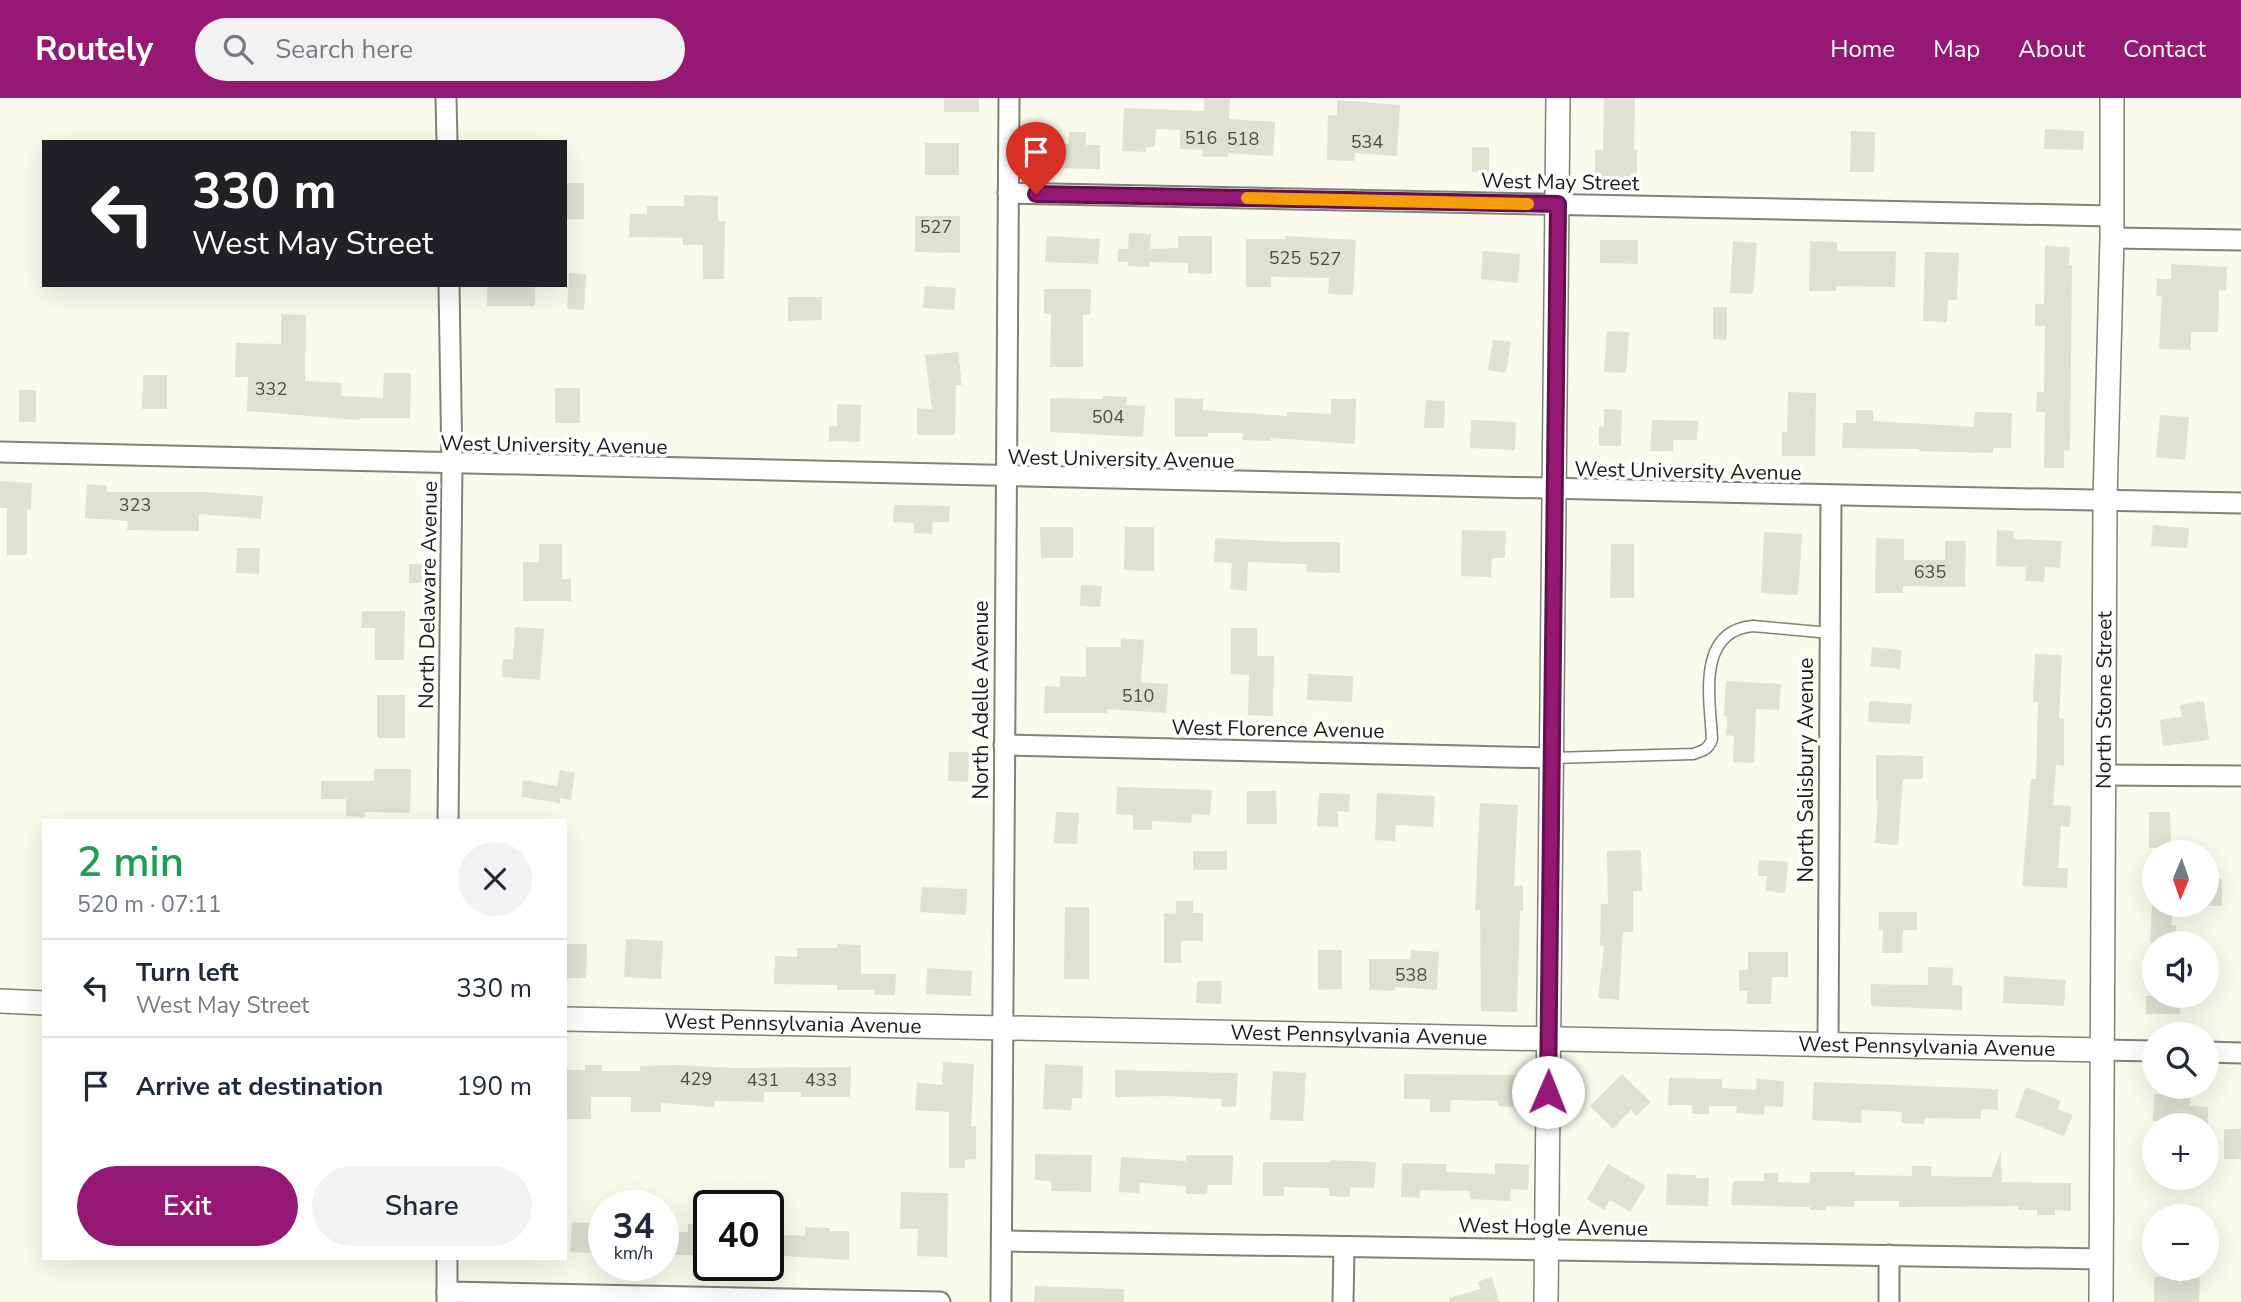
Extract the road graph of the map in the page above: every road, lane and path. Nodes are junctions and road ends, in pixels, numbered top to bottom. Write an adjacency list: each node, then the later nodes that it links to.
1 (446, 98): 5 (street)
2 (1009, 98): 6 (street, North Adelle Avenue)
3 (1558, 98): 7 (street)
4 (2112, 98): 8 (street, North Stone Street)
5 (447, 140)
6 (1008, 193): 7 (street, West May Street); 13 (street, North Adelle Avenue)
7 (1558, 204): 8 (street, West May Street); 14 (street)
8 (2112, 227): 9 (street, West May Street); 16 (street, North Stone Street)
9 (2241, 240)
10 (449, 287): 12 (street, North Delaware Avenue)
11 (0, 452): 12 (street, West University Avenue)
12 (452, 466): 13 (street, West University Avenue); 23 (street, North Delaware Avenue)
13 (1005, 479): 14 (street, West University Avenue); 19 (street, North Adelle Avenue)
14 (1554, 491): 15 (street, West University Avenue); 20 (street)
15 (1831, 496): 16 (street, West University Avenue); 18 (street, North Salisbury Avenue)
16 (2105, 500): 17 (street, West University Avenue); 21 (street, North Stone Street)
17 (2241, 503)
18 (1830, 633): 20 (lane); 29 (street, North Salisbury Avenue)
19 (1004, 745): 20 (street, West Florence Avenue); 27 (street, North Adelle Avenue)
20 (1551, 758): 28 (street)
21 (2104, 775): 22 (street); 30 (street, North Stone Street)
22 (2241, 776)
23 (447, 819)
24 (0, 1001): 25 (street)
25 (42, 1003)
26 (567, 1019): 27 (street, West Pennsylvania Avenue)
27 (1002, 1028): 28 (street, West Pennsylvania Avenue); 34 (street, North Adelle Avenue)
28 (1549, 1039): 29 (street, West Pennsylvania Avenue); 36 (street)
29 (1828, 1044): 30 (street, West Pennsylvania Avenue)
30 (2101, 1050): 31 (street, West Pennsylvania Avenue); 38 (street, North Stone Street)
31 (2142, 1051)
32 (2219, 1052): 33 (street)
33 (2241, 1053)
34 (1003, 1241): 35 (street, West Hogle Avenue); 42 (street, North Adelle Avenue)
35 (1344, 1247): 36 (street, West Hogle Avenue); 43 (street)
36 (1546, 1250): 37 (street, West Hogle Avenue); 44 (street)
37 (1889, 1255): 38 (street, West Hogle Avenue); 45 (street)
38 (2102, 1259): 46 (street, North Stone Street)
39 (447, 1260): 40 (street)
40 (447, 1297): 41 (street)
41 (940, 1302)
42 (1001, 1302)
43 (1343, 1302)
44 (1546, 1302)
45 (1889, 1302)
46 (2101, 1302)

